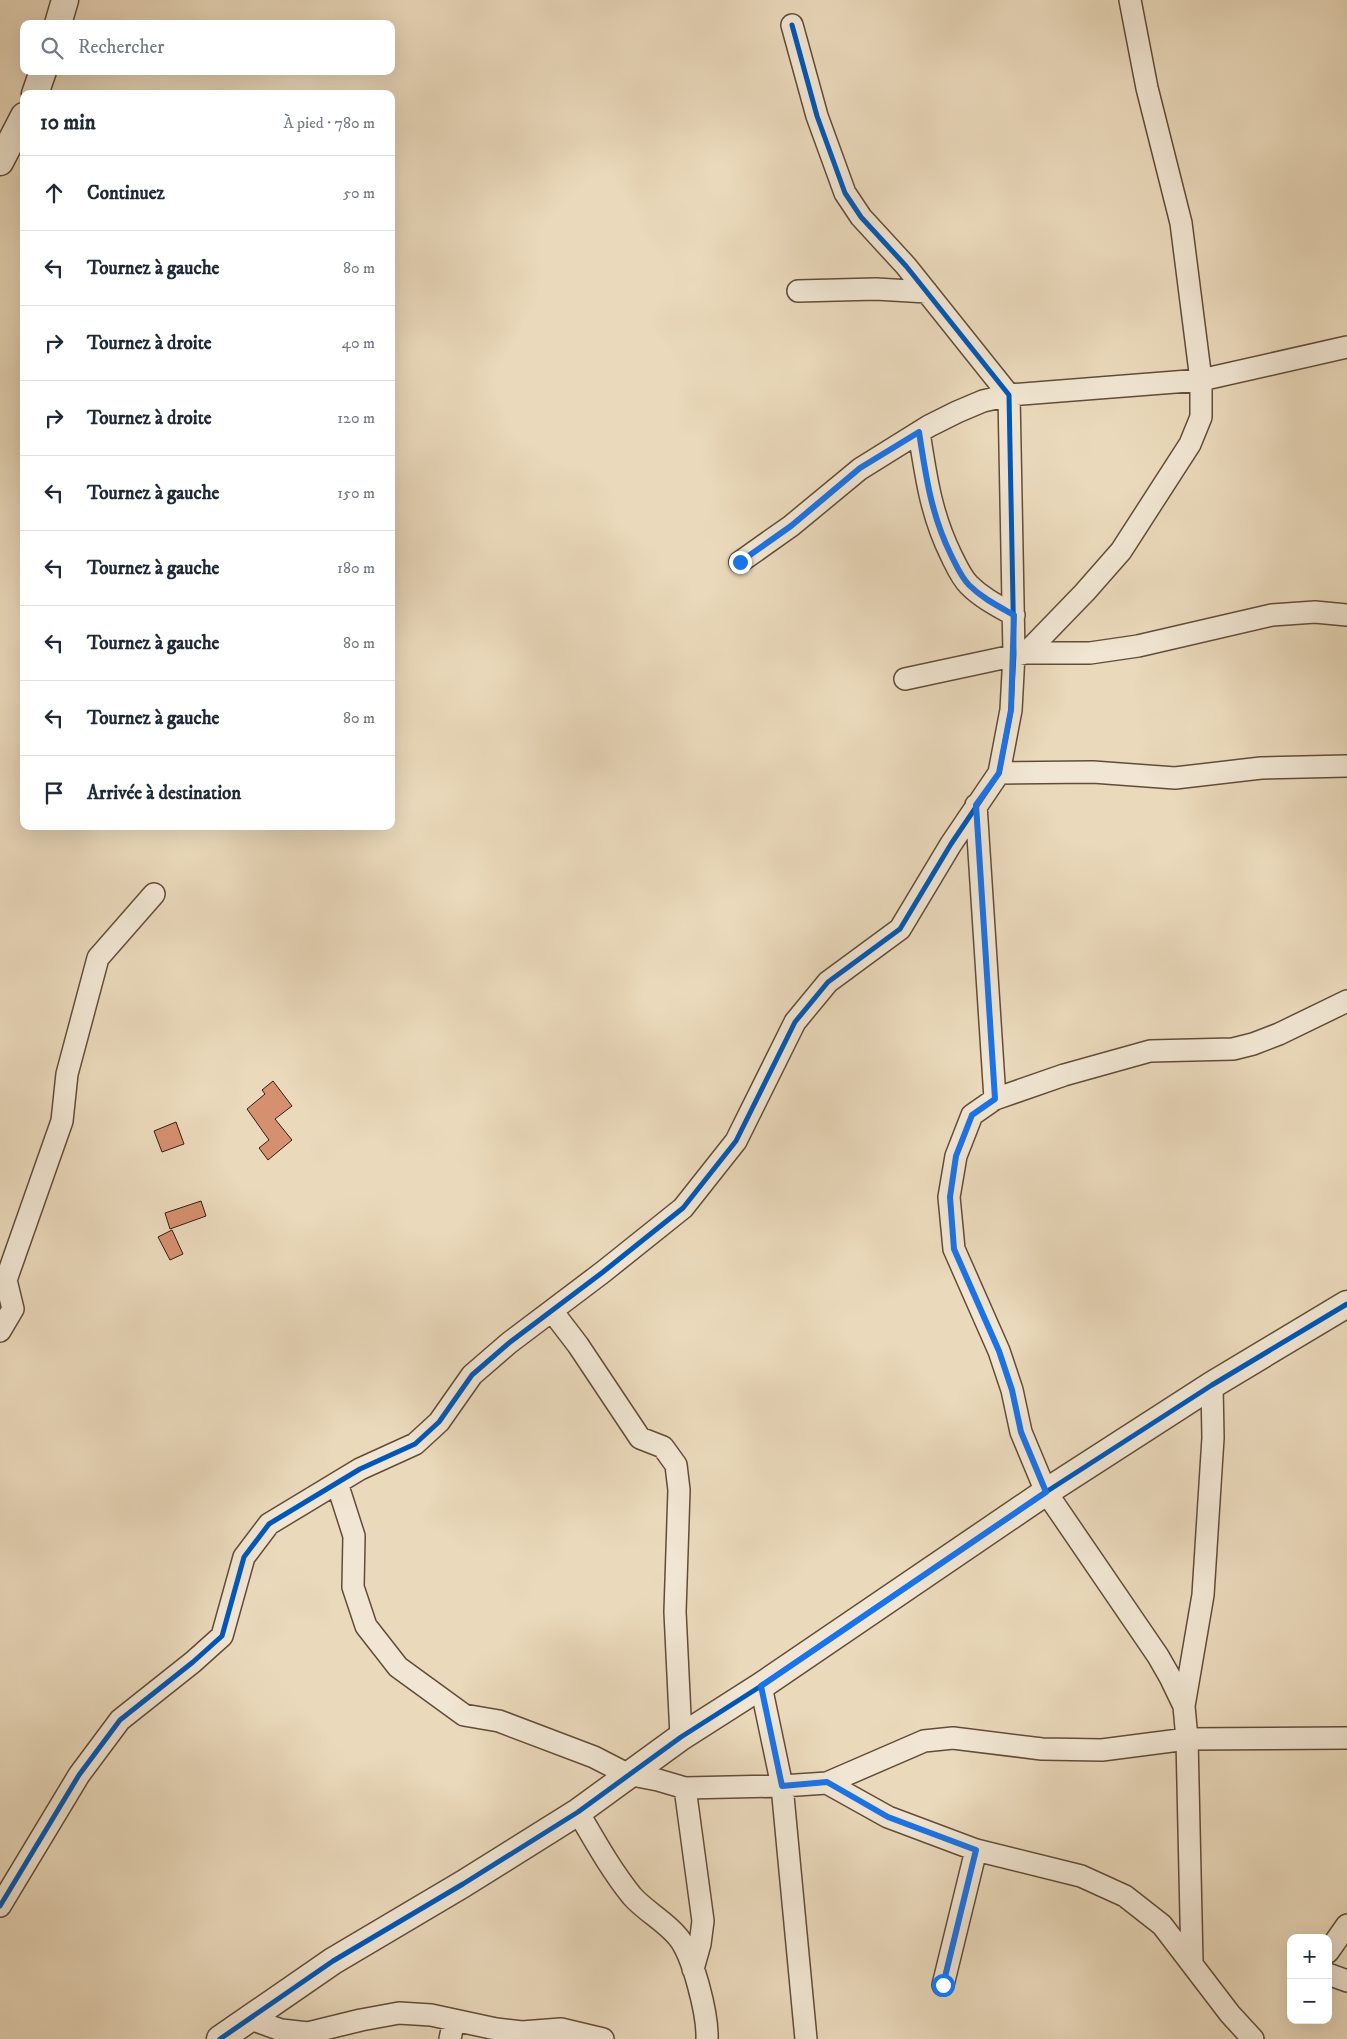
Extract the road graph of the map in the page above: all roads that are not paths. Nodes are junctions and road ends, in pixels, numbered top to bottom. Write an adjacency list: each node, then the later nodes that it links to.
1 (65, 0): 3 (street)
2 (1130, 0): 12 (street)
3 (59, 20)
4 (792, 25): 10 (street)
5 (42, 75): 6 (street)
6 (37, 90)
7 (20, 124): 8 (street)
8 (0, 162)
9 (798, 290): 10 (street)
10 (926, 292): 13 (street)
11 (1347, 347): 12 (street)
12 (1202, 380): 13 (street); 18 (street)
13 (1009, 396): 14 (street); 16 (street)
14 (919, 432): 15 (street); 16 (street)
15 (740, 562)
16 (1014, 615): 18 (street)
17 (1347, 615): 18 (street)
18 (1020, 654): 19 (street); 21 (street)
19 (905, 679)
20 (1347, 766): 21 (street)
21 (999, 773): 22 (street)
22 (976, 805): 25 (street); 27 (street)
23 (154, 894): 28 (street)
24 (1347, 1001): 25 (street)
25 (995, 1099): 31 (street)
26 (1347, 1304): 29 (street)
27 (552, 1311): 30 (street); 34 (street)
28 (0, 1330)
29 (1212, 1385): 31 (street); 33 (street)
30 (337, 1483): 37 (street); 43 (street)
31 (1046, 1492): 32 (street); 33 (street)
32 (761, 1686): 34 (street); 39 (street)
33 (1184, 1706): 36 (street)
34 (681, 1736): 37 (street)
35 (1347, 1738): 36 (street)
36 (1187, 1740): 38 (street); 46 (street)
37 (628, 1774): 40 (street); 41 (street)
38 (827, 1782): 39 (street); 42 (street)
39 (782, 1786): 40 (street); 56 (street)
40 (685, 1788): 47 (street)
41 (578, 1812): 47 (street); 51 (street)
42 (976, 1850): 46 (street); 50 (street)
43 (0, 1906)
44 (1347, 1925): 45 (street)
45 (1332, 1946)
46 (1192, 1962): 57 (street)
47 (692, 1969): 55 (street)
48 (1332, 1975): 49 (street)
49 (1347, 1981)
50 (943, 1985)
51 (251, 2019): 52 (street); 53 (street)
52 (452, 2029): 54 (street)
53 (220, 2039)
54 (603, 2039)
55 (707, 2039)
56 (806, 2039)
57 (1253, 2039)

